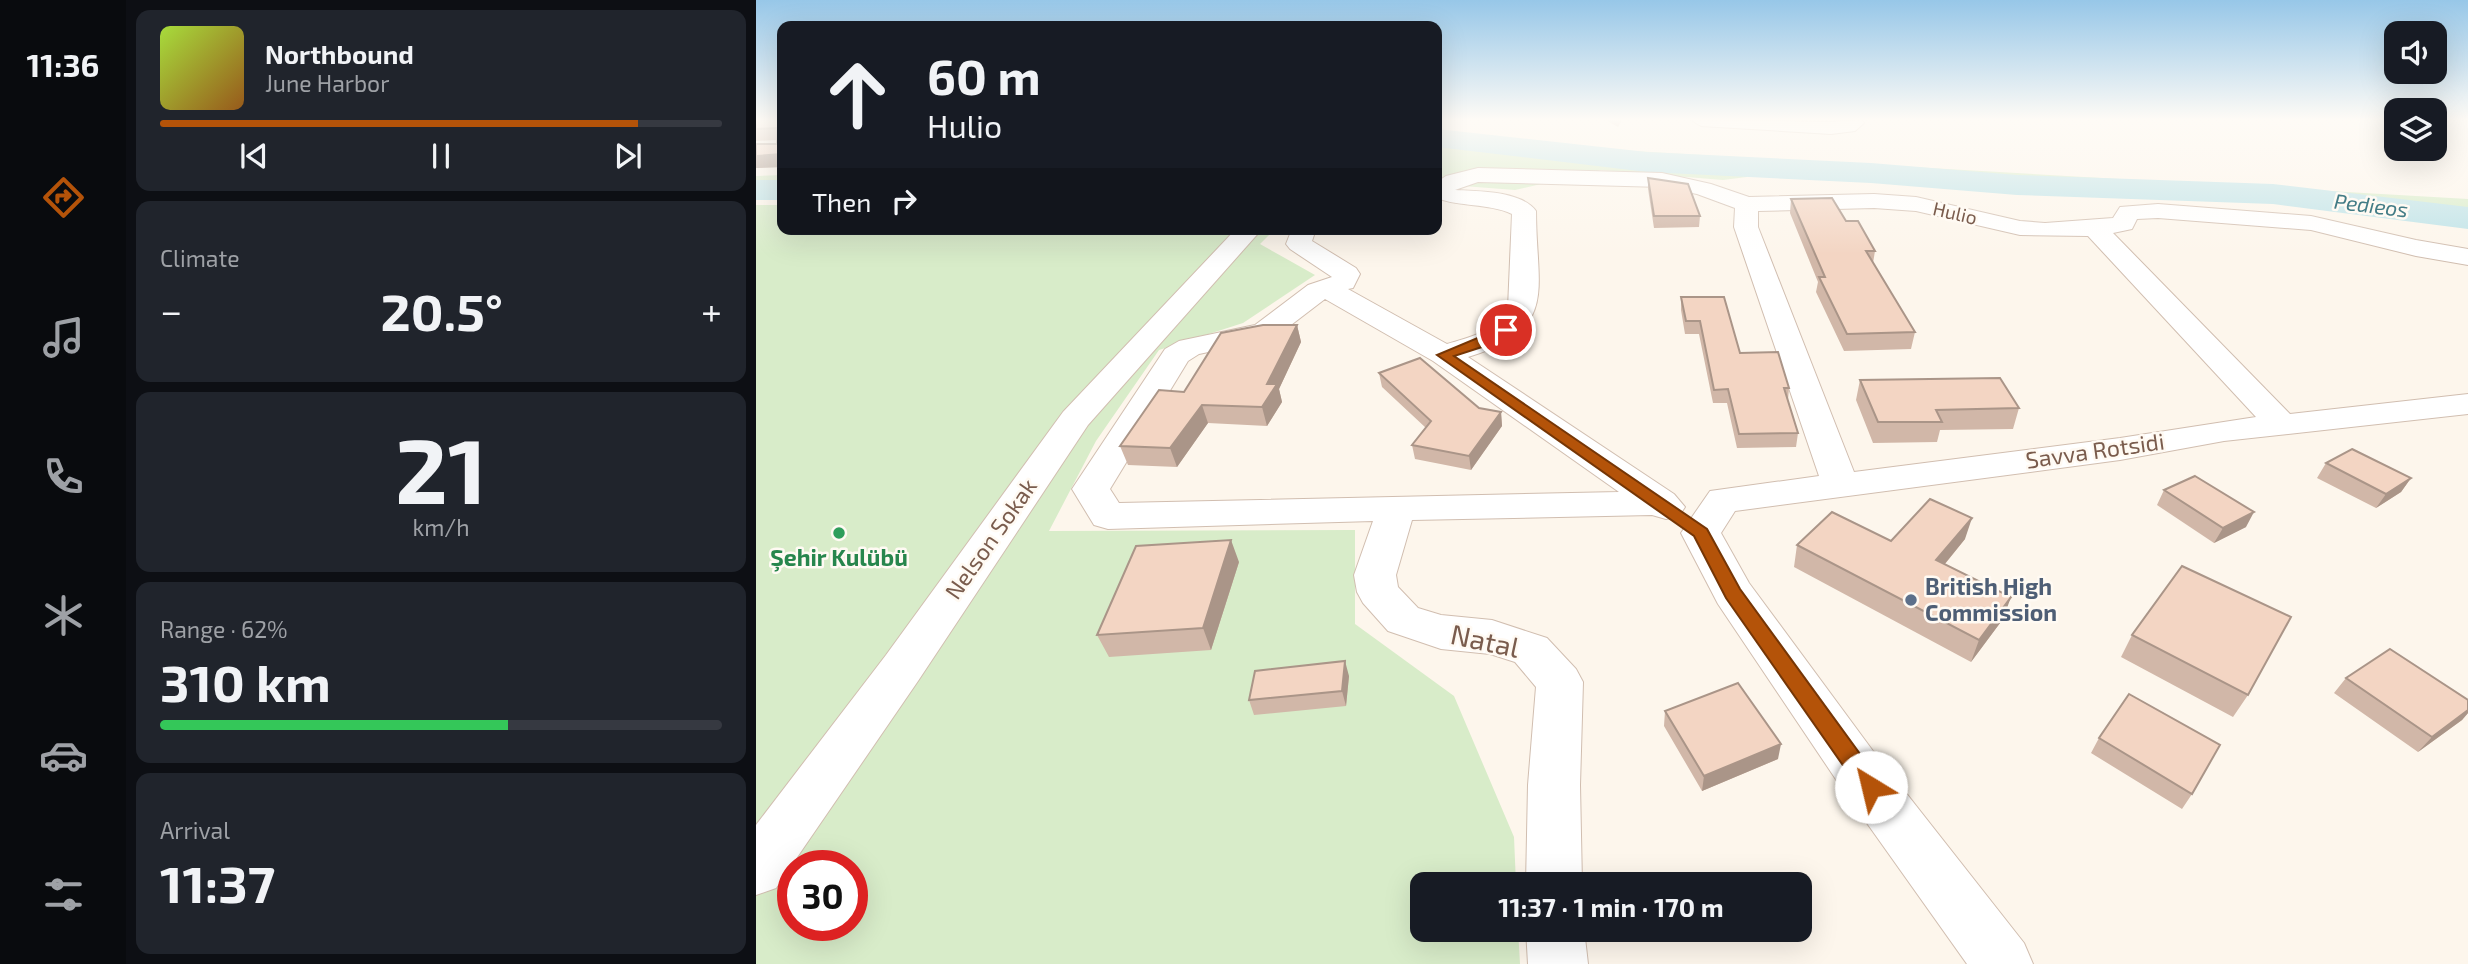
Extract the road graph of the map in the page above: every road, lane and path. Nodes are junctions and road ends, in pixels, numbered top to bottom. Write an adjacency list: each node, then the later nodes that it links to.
1 (1442, 189): 3 (street, Hulio)
2 (1442, 193): 9 (street, Hulio)
3 (1747, 204): 4 (street, Hulio); 12 (street)
4 (2095, 229): 7 (street, Hulio); 11 (street)
5 (1244, 235): 16 (street, Nelson Sokak)
6 (1302, 235): 8 (street)
7 (2468, 257)
8 (1326, 288): 9 (street); 14 (street)
9 (1444, 355): 13 (street)
10 (2468, 404): 11 (street, Savva Rotsidi)
11 (2282, 425): 12 (street, Savva Rotsidi)
12 (1841, 485): 15 (street, Savva Rotsidi)
13 (1661, 503): 14 (street); 15 (street)
14 (1396, 510): 17 (street, Natal)
15 (1712, 517): 18 (street)
16 (756, 869)
17 (1554, 872)
18 (2003, 964)

